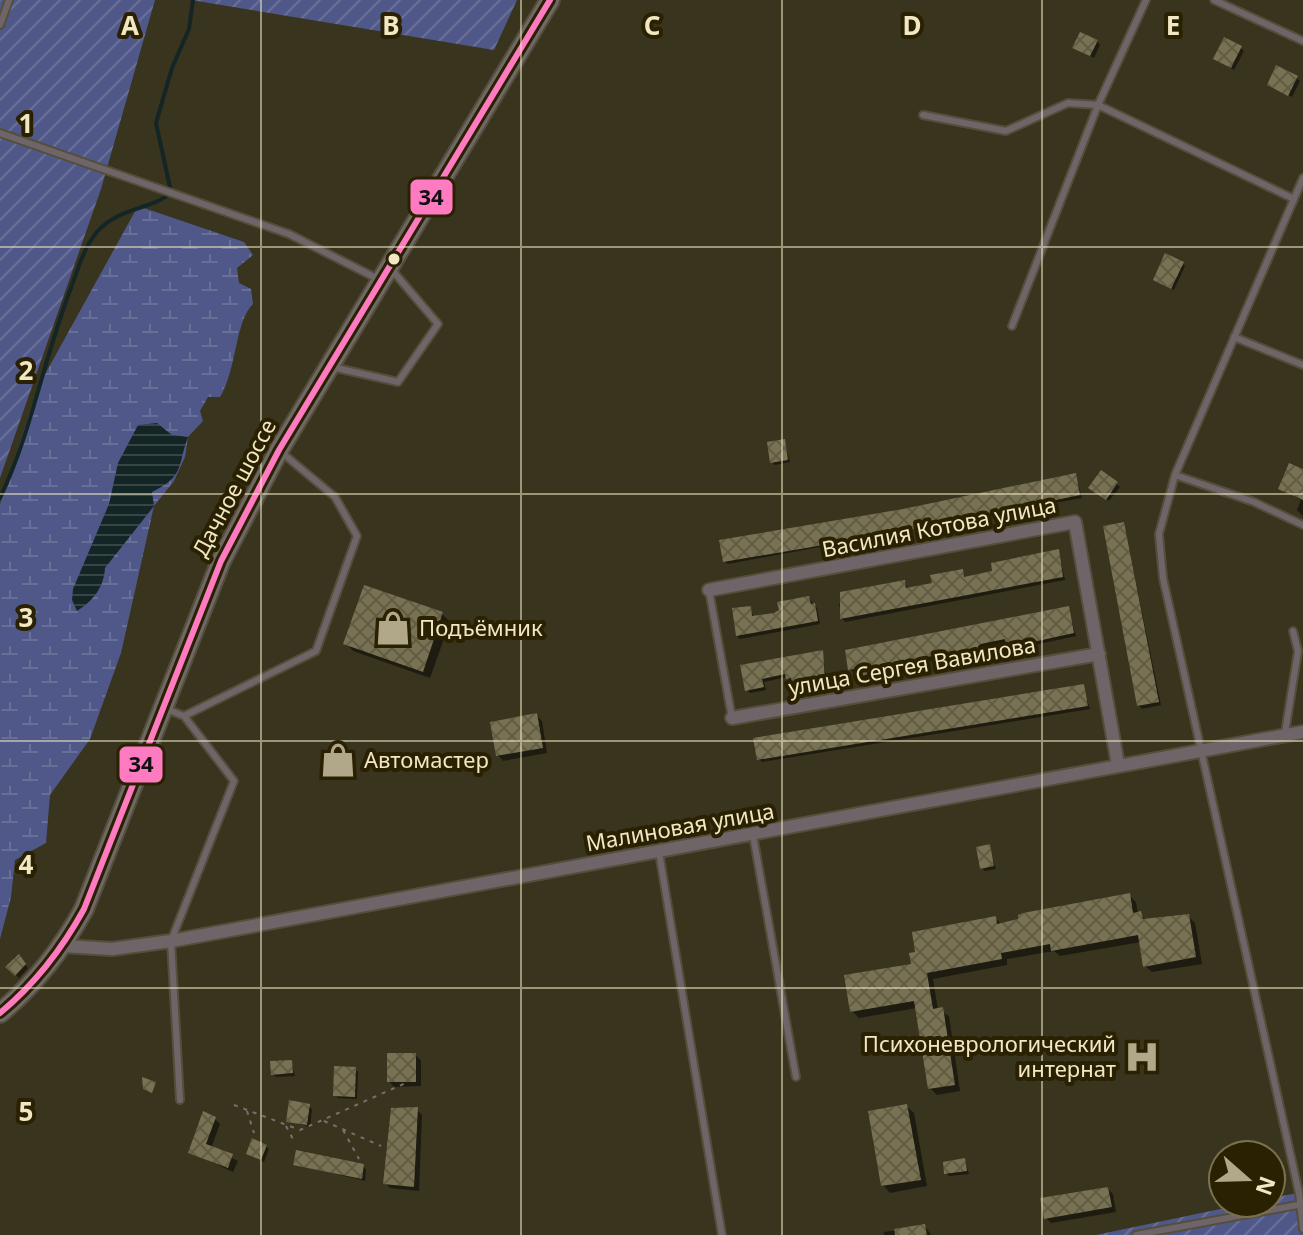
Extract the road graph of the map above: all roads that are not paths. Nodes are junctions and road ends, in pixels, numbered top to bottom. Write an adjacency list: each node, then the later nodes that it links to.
1 (9, 0): 5 (lane)
2 (550, 0): 12 (main road, Дачное шоссе)
3 (1146, 0): 7 (lane)
4 (1214, 0): 6 (lane)
5 (0, 25)
6 (1303, 41)
7 (1098, 105): 8 (lane); 11 (lane); 13 (lane)
8 (923, 115)
9 (0, 133): 12 (lane)
10 (1303, 178): 11 (lane)
11 (1294, 199): 14 (lane)
12 (385, 273): 16 (main road, Дачное шоссе); 16 (lane)
13 (1012, 326)
14 (1234, 337): 15 (lane); 18 (lane)
15 (1303, 365)
16 (328, 366): 17 (main road, Дачное шоссе)
17 (279, 450): 23 (main road, Дачное шоссе); 24 (lane)
18 (1175, 475): 19 (lane); 28 (lane)
19 (1303, 525)
20 (709, 590): 22 (street, Василия Котова улица); 25 (lane)
21 (1293, 631): 27 (lane)
22 (1099, 654): 25 (street, улица Сергея Вавилова); 29 (street, Василия Котова улица)
23 (164, 708): 24 (lane); 33 (main road, Дачное шоссе)
24 (184, 716): 32 (lane)
25 (732, 718)
26 (1303, 732): 27 (street, Малиновая улица)
27 (1284, 737): 28 (street, Малиновая улица)
28 (1201, 751): 29 (street, Малиновая улица); 37 (lane)
29 (1118, 765): 30 (street, Малиновая улица)
30 (753, 835): 31 (street, Малиновая улица); 35 (lane)
31 (659, 851): 32 (street, Малиновая улица); 40 (lane)
32 (171, 941): 33 (street, Малиновая улица); 36 (lane)
33 (63, 946): 34 (main road, Дачное шоссе)
34 (0, 1013)
35 (796, 1077)
36 (180, 1100)
37 (1301, 1200): 38 (lane); 39 (lane)
38 (1303, 1229)
39 (1165, 1232): 41 (lane)
40 (722, 1235)
41 (1136, 1235)

